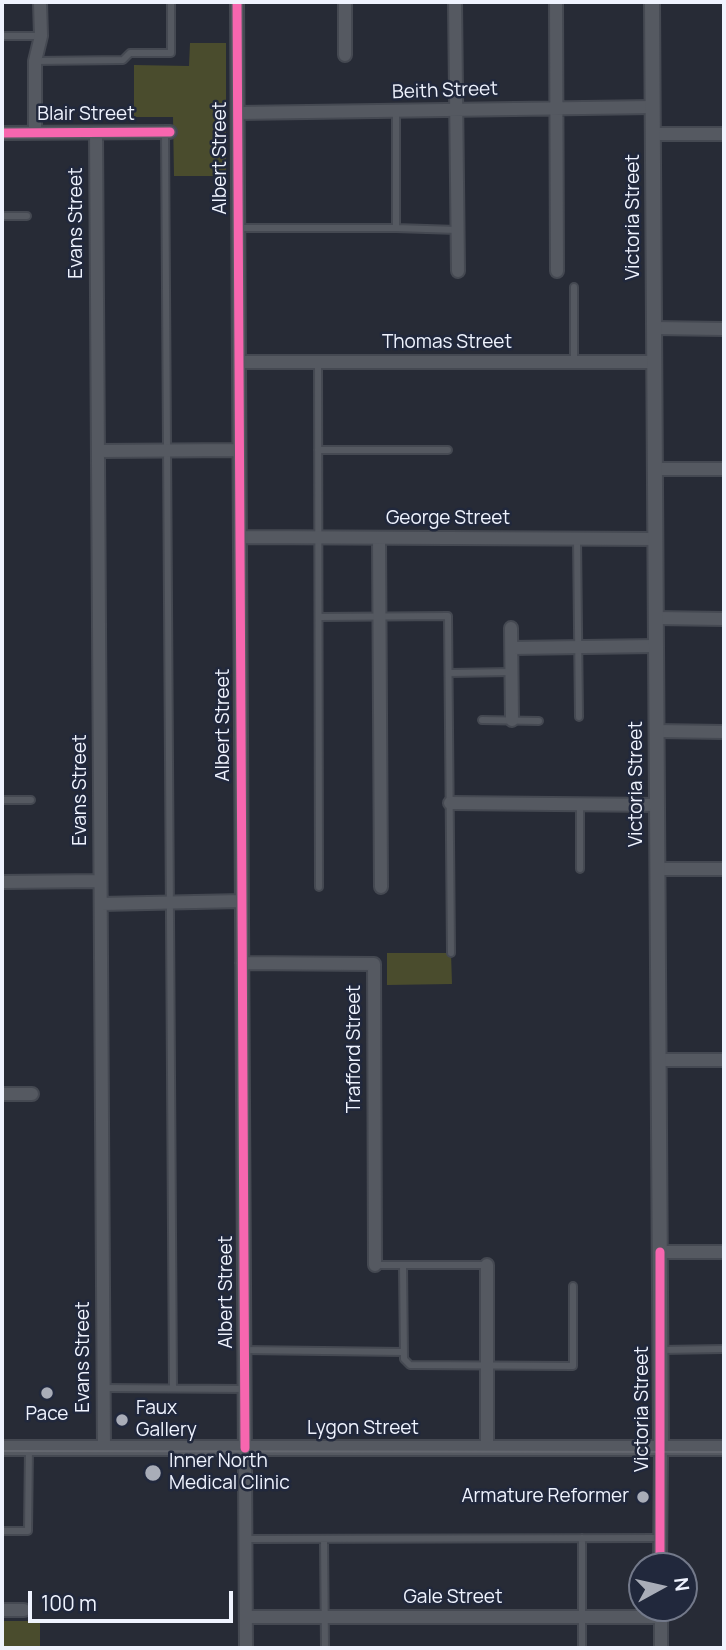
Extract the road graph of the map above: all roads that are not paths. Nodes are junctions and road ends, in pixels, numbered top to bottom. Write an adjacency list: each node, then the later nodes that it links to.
1 (40, 2): 9 (street)
2 (171, 2): 11 (lane)
3 (237, 2): 16 (street, Albert Street)
4 (345, 2): 10 (street)
5 (455, 2): 14 (street)
6 (556, 2): 13 (street)
7 (652, 2): 12 (street, Victoria Street)
8 (2, 36): 9 (lane)
9 (41, 36): 11 (street)
10 (345, 55)
11 (35, 61): 20 (street)
12 (653, 107): 13 (street, Beith Street); 21 (street, Victoria Street)
13 (557, 108): 14 (street, Beith Street); 29 (street)
14 (456, 110): 15 (street, Beith Street); 27 (street)
15 (396, 111): 16 (street, Beith Street); 26 (lane)
16 (238, 113): 25 (street, Albert Street)
17 (96, 132): 18 (street, Blair Street); 20 (street, Blair Street); 40 (street, Evans Street)
18 (168, 132): 41 (lane)
19 (2, 133): 20 (street, Blair Street)
20 (35, 133)
21 (653, 134): 22 (street); 31 (street, Victoria Street)
22 (724, 134)
23 (2, 216): 24 (lane)
24 (27, 216)
25 (239, 228): 26 (lane); 33 (street, Albert Street)
26 (396, 228): 27 (lane)
27 (457, 230): 28 (street)
28 (458, 271)
29 (557, 271)
30 (574, 287): 35 (lane)
31 (654, 328): 32 (street); 36 (street, Victoria Street)
32 (724, 328)
33 (239, 362): 34 (street, Thomas Street); 37 (street, Albert Street)
34 (318, 362): 35 (street, Thomas Street); 38 (lane)
35 (574, 362): 36 (street, Thomas Street)
36 (654, 362): 42 (street, Victoria Street)
37 (239, 450): 41 (street); 44 (street, Albert Street)
38 (318, 450): 39 (lane); 45 (lane)
39 (448, 450)
40 (98, 451): 41 (street); 73 (street, Evans Street)
41 (167, 451): 78 (lane)
42 (655, 469): 43 (street); 48 (street, Victoria Street)
43 (724, 469)
44 (240, 537): 45 (street, George Street); 77 (street, Albert Street)
45 (319, 537): 46 (street, George Street); 49 (lane)
46 (379, 538): 47 (street, George Street); 50 (street)
47 (577, 539): 48 (street, George Street); 55 (lane)
48 (655, 540): 51 (street, Victoria Street)
49 (319, 617): 50 (lane); 75 (lane)
50 (380, 617): 58 (lane); 76 (street)
51 (656, 618): 52 (street); 54 (street, Victoria Street)
52 (724, 619)
53 (511, 628): 56 (street)
54 (656, 646): 55 (street); 63 (street, Victoria Street)
55 (578, 647): 56 (street); 59 (lane)
56 (512, 648): 57 (street)
57 (512, 672): 58 (lane); 61 (street)
58 (449, 673): 67 (lane)
59 (579, 717)
60 (482, 720): 61 (lane)
61 (512, 720): 62 (lane)
62 (539, 720)
63 (657, 731): 64 (street); 69 (street, Victoria Street)
64 (724, 732)
65 (2, 800): 66 (lane)
66 (31, 800)
67 (450, 803): 68 (street); 80 (lane)
68 (580, 804): 69 (street); 70 (lane)
69 (657, 805): 71 (street, Victoria Street)
70 (580, 869)
71 (657, 869): 72 (street); 83 (street, Victoria Street)
72 (724, 869)
73 (100, 881): 74 (street); 79 (street, Evans Street)
74 (2, 882)
75 (319, 887)
76 (381, 887)
77 (242, 901): 78 (street); 81 (street, Albert Street)
78 (170, 903): 79 (street); 98 (lane)
79 (101, 904): 97 (street, Evans Street)
80 (451, 953)
81 (242, 963): 88 (street, Trafford Street); 93 (street, Albert Street)
82 (724, 1059): 83 (street)
83 (659, 1060): 86 (street, Victoria Street)
84 (2, 1094): 85 (street)
85 (32, 1094)
86 (660, 1252): 87 (street); 94 (street, Victoria Street)
87 (724, 1252)
88 (374, 1265): 89 (lane)
89 (403, 1265): 90 (lane); 95 (lane)
90 (487, 1265): 96 (street)
91 (573, 1286): 96 (lane)
92 (724, 1349): 94 (lane)
93 (244, 1350): 95 (lane); 99 (street, Albert Street)
94 (661, 1350): 105 (street, Victoria Street)
95 (403, 1352): 96 (lane)
96 (487, 1365): 104 (street)
97 (104, 1388): 98 (lane); 102 (street, Evans Street)
98 (173, 1388): 99 (lane)
99 (245, 1389): 103 (street, Albert Street)
100 (2, 1448): 101 (street, Lygon Street)
101 (29, 1448): 102 (street, Lygon Street); 107 (lane)
102 (104, 1448): 103 (street, Lygon Street)
103 (245, 1448): 104 (street, Lygon Street); 110 (street, Albert Street)
104 (487, 1448): 105 (street, Lygon Street)
105 (661, 1448): 106 (street, Lygon Street); 109 (street, Victoria Street)
106 (724, 1448)
107 (2, 1531)
108 (582, 1538): 109 (lane); 111 (lane); 118 (lane)
109 (660, 1538): 112 (street, Victoria Street)
110 (246, 1539): 111 (lane); 116 (street, Albert Street)
111 (324, 1539): 117 (lane)
112 (660, 1552)
113 (2, 1610): 114 (street)
114 (24, 1610)
115 (628, 1615): 118 (street, Gale Street)
116 (246, 1617): 117 (street, Gale Street); 120 (street, Albert Street)
117 (324, 1617): 118 (street, Gale Street); 121 (lane)
118 (582, 1617): 122 (lane)
119 (661, 1622): 123 (street)
120 (246, 1648)
121 (325, 1648)
122 (582, 1648)
123 (661, 1648)

